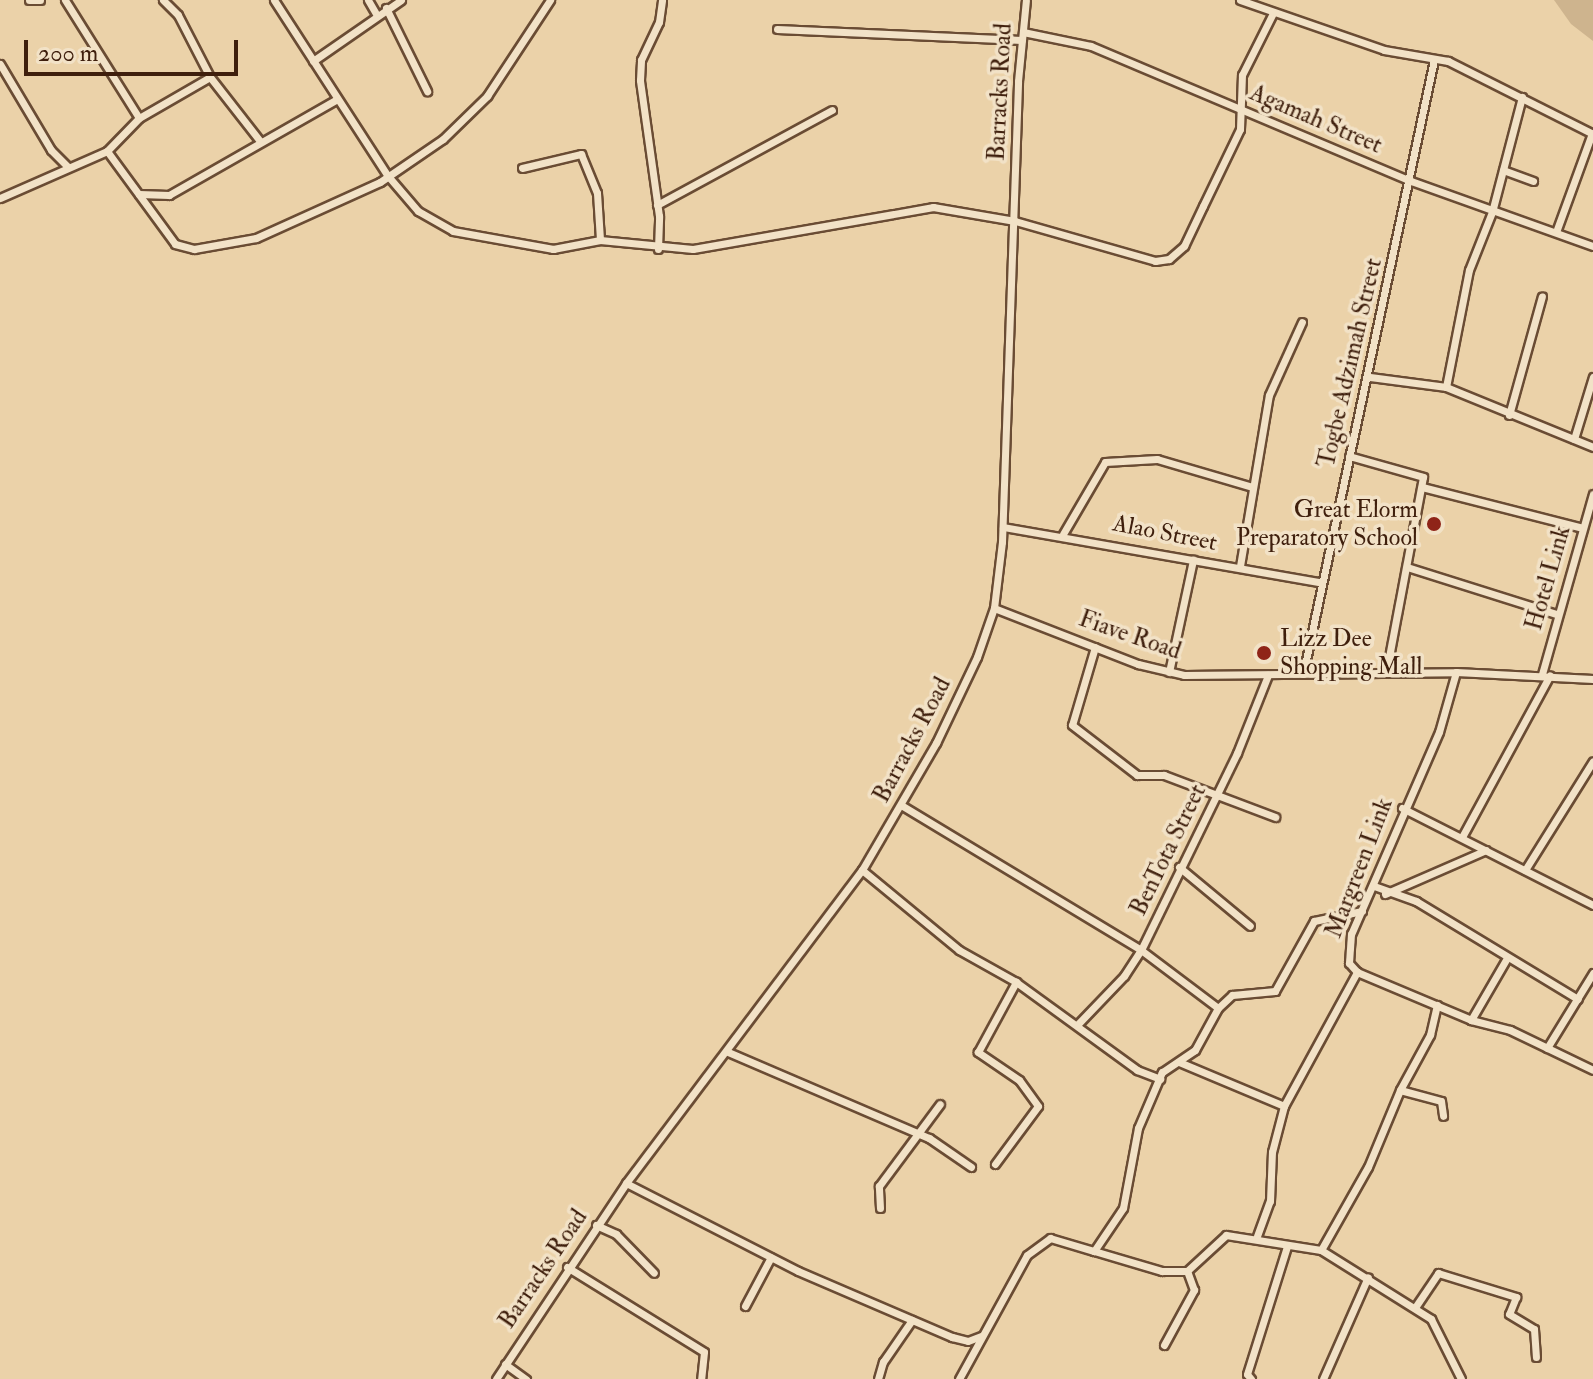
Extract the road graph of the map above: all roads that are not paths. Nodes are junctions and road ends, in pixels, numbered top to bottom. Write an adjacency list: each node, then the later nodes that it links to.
1 (29, 0): 2 (street)
2 (40, 0)
3 (65, 0): 26 (street)
4 (163, 0): 20 (street)
5 (274, 0): 18 (street)
6 (368, 0): 14 (street)
7 (401, 0): 12 (street)
8 (550, 0): 33 (street)
9 (662, 0): 38 (street)
10 (1026, 0): 16 (street, Barracks Road)
11 (1240, 0): 13 (street)
12 (386, 8): 14 (street); 21 (street)
13 (1273, 13): 17 (street); 24 (street)
14 (376, 14): 18 (street)
15 (777, 29): 16 (street, Agamah Street)
16 (1022, 36): 24 (street, Agamah Street); 40 (street, Barracks Road)
17 (1434, 60): 22 (street); 34 (street, Togbe Adzimah Street)
18 (313, 61): 23 (street)
19 (0, 64): 30 (street)
20 (210, 77): 26 (street); 28 (street)
21 (427, 91)
22 (1522, 97): 27 (street); 32 (street)
23 (337, 99): 28 (street); 33 (street)
24 (1239, 108): 34 (street, Agamah Street); 40 (street)
25 (832, 110): 38 (street)
26 (139, 118): 29 (street)
27 (1593, 133): 41 (street)
28 (260, 141): 36 (street)
29 (107, 151): 30 (street); 36 (street)
30 (67, 166): 37 (street)
31 (522, 168): 42 (street)
32 (1503, 170): 35 (street); 39 (street)
33 (388, 176): 36 (street); 42 (street)
34 (1411, 181): 39 (street, Agamah Street); 47 (street, Togbe Adzimah Street)
35 (1533, 181)
36 (139, 194)
37 (0, 198)
38 (657, 205): 44 (street)
39 (1492, 212): 41 (street, Agamah Street); 49 (street)
40 (1015, 221): 44 (street); 57 (street, Barracks Road)
41 (1556, 232): 43 (street, Agamah Street)
42 (600, 240): 44 (street)
43 (1593, 246)
44 (658, 249)
45 (1542, 296): 50 (street)
46 (1302, 322): 54 (street)
47 (1370, 377): 49 (street); 53 (street, Togbe Adzimah Street)
48 (1593, 377): 51 (street)
49 (1446, 387): 50 (street)
50 (1509, 415): 51 (street)
51 (1574, 439): 52 (street)
52 (1593, 447)
53 (1349, 456): 55 (street); 63 (street, Togbe Adzimah Street)
54 (1252, 487): 59 (street); 61 (street)
55 (1422, 487): 58 (street); 62 (street)
56 (1593, 494): 58 (street, Hotel Link)
57 (1003, 527): 59 (street, Alao Street); 64 (street, Barracks Road)
58 (1583, 528): 65 (street, Hotel Link)
59 (1063, 534): 60 (street, Alao Street)
60 (1193, 560): 61 (street, Alao Street); 67 (street)
61 (1240, 566): 63 (street, Alao Street)
62 (1407, 567): 65 (street); 69 (street)
63 (1319, 582): 70 (street, Togbe Adzimah Street)
64 (994, 608): 66 (street, Fiave Road); 76 (street, Barracks Road)
65 (1556, 614): 71 (street, Hotel Link)
66 (1095, 647): 67 (street, Fiave Road); 75 (street)
67 (1169, 672): 72 (street, Fiave Road)
68 (1456, 672): 69 (street, Fiave Road); 71 (street, Fiave Road); 77 (street, Margreen Link)
69 (1386, 673): 70 (street, Fiave Road)
70 (1303, 674): 72 (street, Fiave Road)
71 (1546, 674): 73 (street, Fiave Road); 79 (street, Hotel Link)
72 (1268, 675): 75 (street, BenTota Street)
73 (1593, 679)
74 (1593, 761): 83 (street)
75 (1215, 798): 78 (street); 81 (street, BenTota Street)
76 (901, 805): 82 (street, Barracks Road); 89 (street)
77 (1402, 808): 79 (street); 84 (street, Margreen Link)
78 (1275, 817)
79 (1462, 837): 80 (street)
80 (1486, 850): 83 (street); 85 (street)
81 (1179, 867): 88 (street); 89 (street, BenTota Street)
82 (862, 870): 93 (street); 100 (street, Barracks Road)
83 (1525, 870): 86 (street)
84 (1374, 886): 85 (street); 87 (street, Margreen Link)
85 (1385, 894): 90 (street)
86 (1593, 905)
87 (1362, 911): 91 (street, Margreen Link); 96 (street)
88 (1250, 926)
89 (1141, 950): 96 (street); 98 (street, BenTota Street)
90 (1507, 958): 94 (street); 97 (street)
91 (1357, 972): 95 (street, Margreen Link); 106 (street)
92 (1593, 973): 94 (street)
93 (1016, 982): 98 (street); 109 (street)
94 (1578, 999): 99 (street)
95 (1437, 1005): 97 (street, Margreen Link); 104 (street)
96 (1218, 1008): 101 (street)
97 (1471, 1020): 99 (street, Margreen Link)
98 (1077, 1025): 103 (street)
99 (1547, 1048): 102 (street, Margreen Link)
100 (728, 1052): 108 (street); 111 (street, Barracks Road)
101 (1179, 1062): 103 (street); 106 (street)
102 (1593, 1070)
103 (1160, 1079): 117 (street)
104 (1400, 1090): 107 (street); 116 (street)
105 (940, 1104): 108 (street)
106 (1284, 1106): 114 (street)
107 (1443, 1116)
108 (914, 1133): 110 (street); 112 (street)
109 (995, 1164)
110 (971, 1167)
111 (626, 1183): 113 (street, Barracks Road); 118 (street)
112 (880, 1208)
113 (596, 1225): 119 (street, Barracks Road); 121 (street)
114 (1257, 1236): 115 (street); 120 (street)
115 (1287, 1246): 116 (street); 135 (street)
116 (1321, 1250): 122 (street)
117 (1094, 1251): 120 (street); 126 (street)
118 (771, 1257): 123 (street); 125 (street)
119 (567, 1267): 129 (street, Barracks Road); 132 (street)
120 (1187, 1271): 127 (street)
121 (654, 1273)
122 (1368, 1277): 124 (street); 136 (street)
123 (745, 1306)
124 (1416, 1306): 128 (street); 137 (street)
125 (912, 1320): 126 (street); 133 (street)
126 (981, 1336): 134 (street)
127 (1164, 1345)
128 (1536, 1357)
129 (505, 1364): 130 (street, Barracks Road); 131 (street)
130 (496, 1379)
131 (526, 1379)
132 (701, 1379)
133 (878, 1379)
134 (959, 1379)
135 (1251, 1379)
136 (1323, 1379)
137 (1461, 1379)

